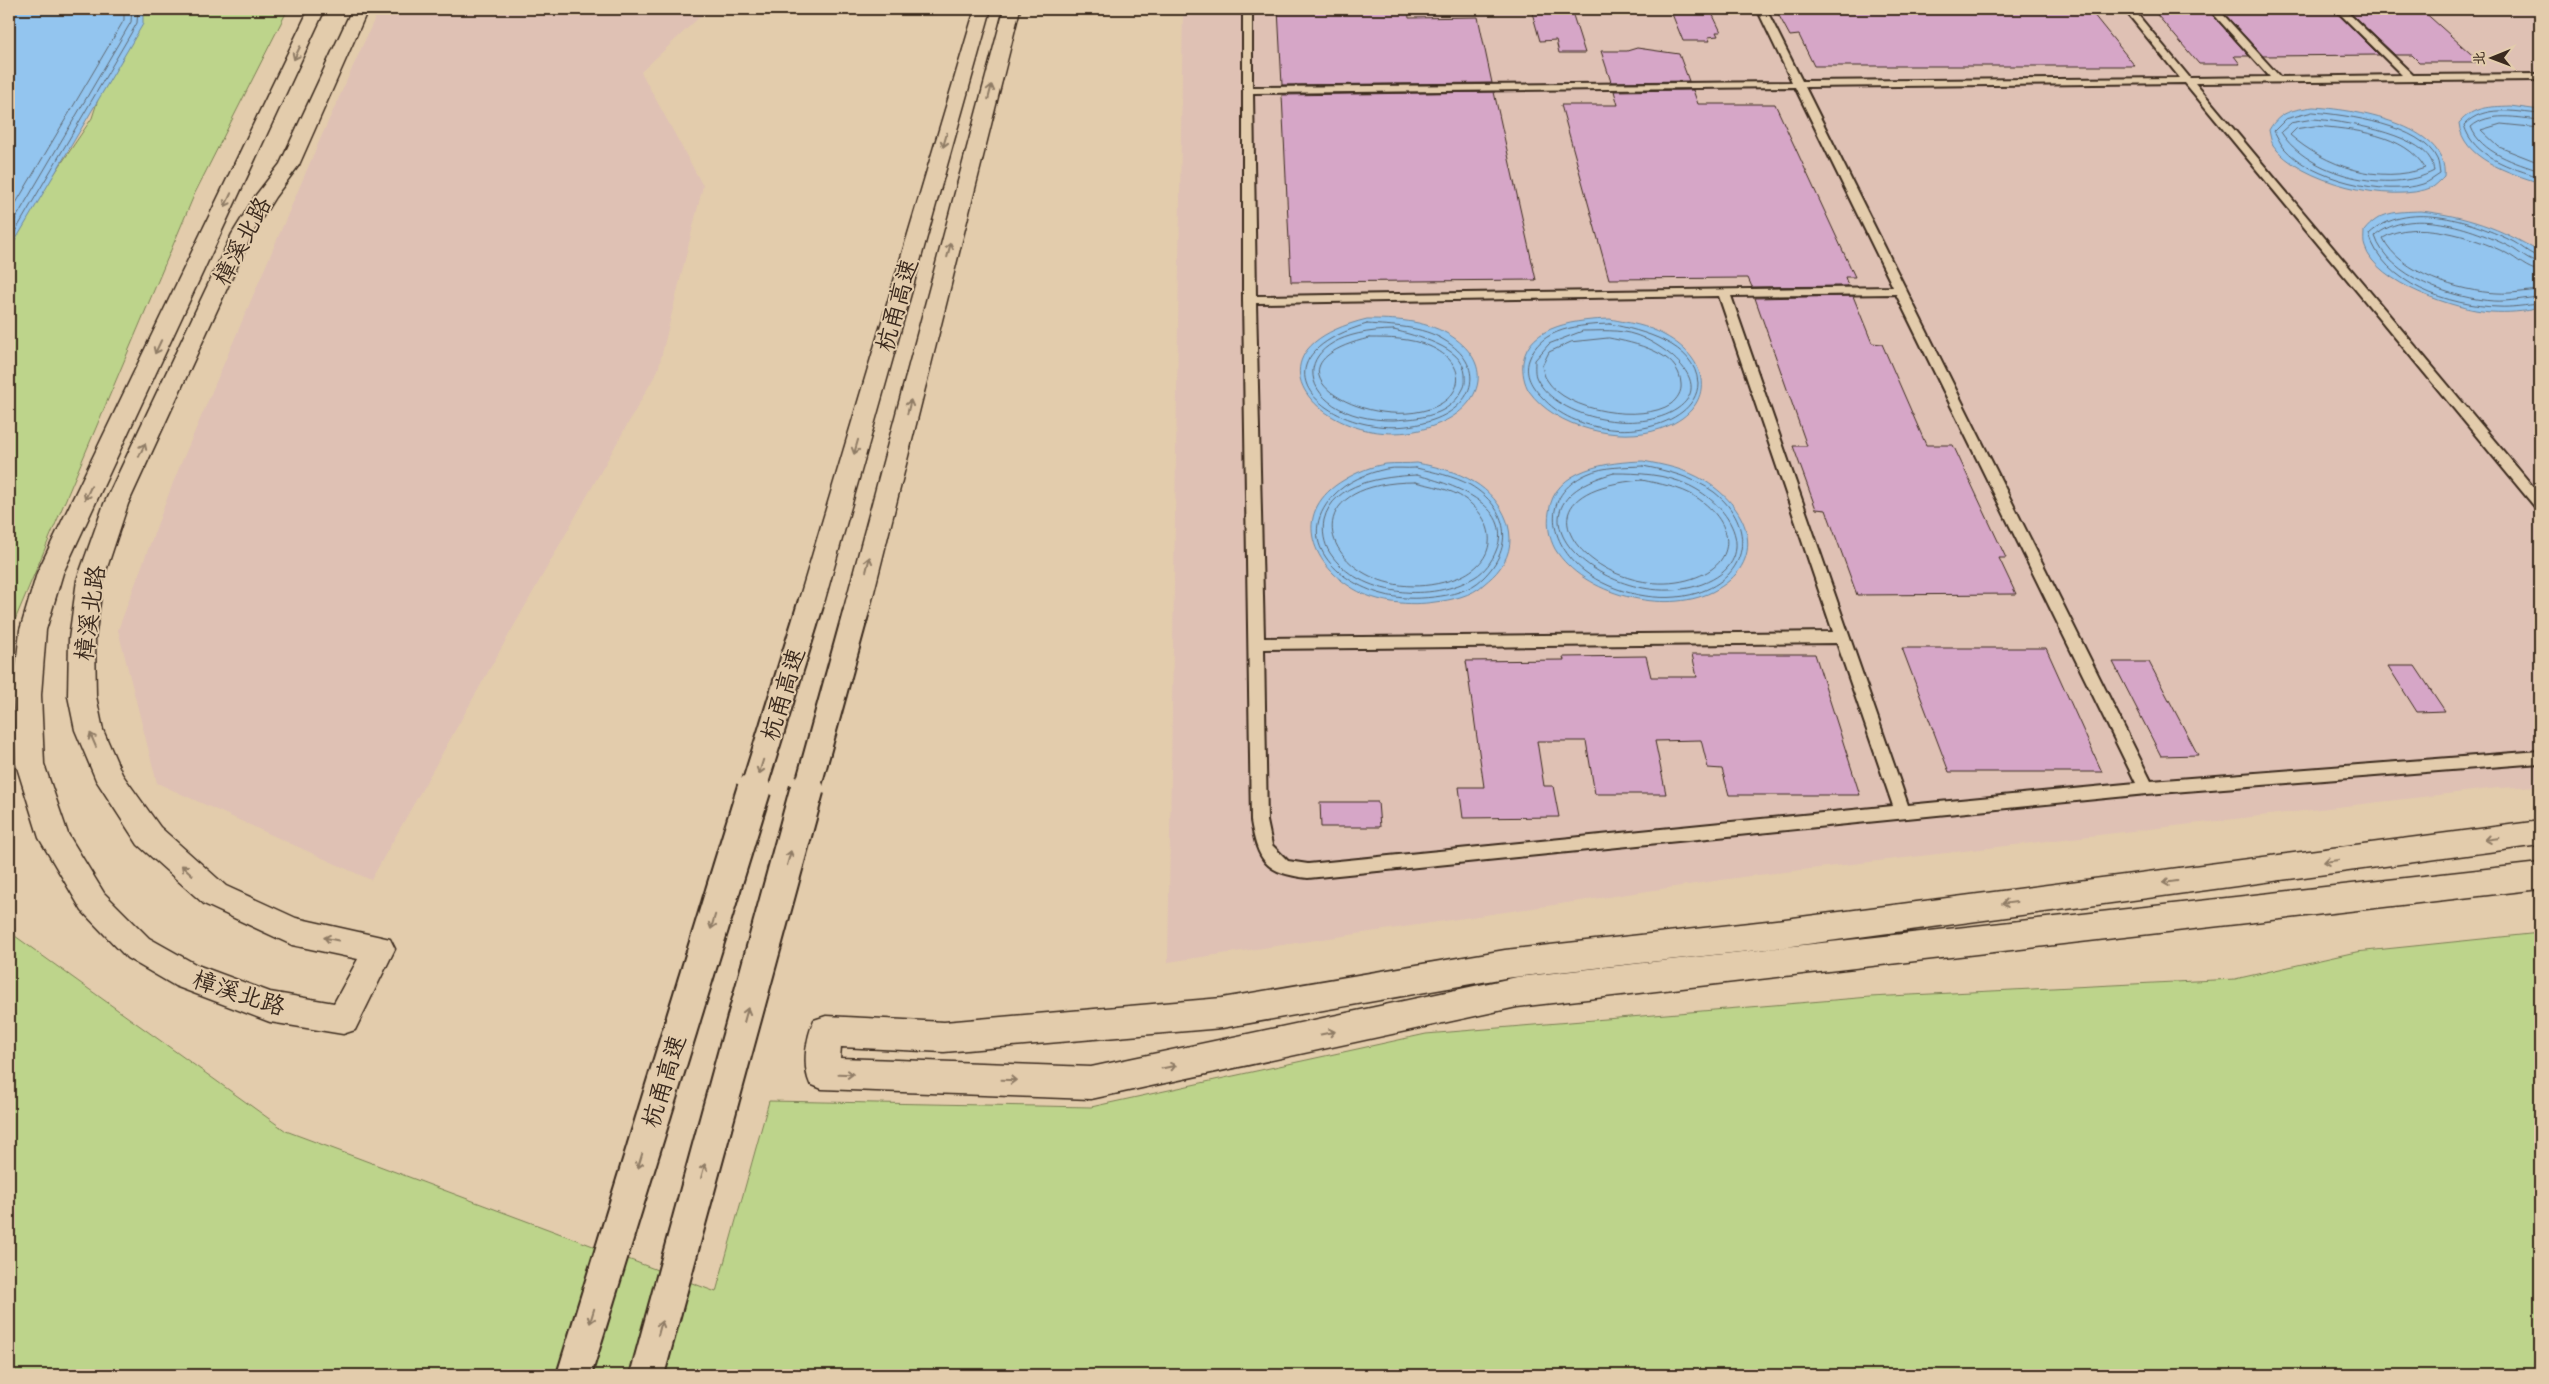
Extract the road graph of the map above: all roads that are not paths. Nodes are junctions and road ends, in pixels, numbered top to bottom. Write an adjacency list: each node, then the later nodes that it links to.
1 (317, 9): 2 (main road, 樟溪北路, one-way to 2)
2 (360, 9)
3 (983, 9): 27 (main road, 杭甬高速, one-way to 27, bridge)
4 (1012, 9): 28 (main road, 杭甬高速, one-way to 4, bridge)
5 (1247, 9): 15 (lane)
6 (1761, 9): 14 (lane)
7 (2128, 9): 13 (lane)
8 (2213, 9): 12 (lane)
9 (2339, 9): 11 (lane)
10 (2540, 77): 11 (lane)
11 (2411, 79): 12 (lane)
12 (2278, 80): 13 (lane)
13 (2188, 81): 14 (lane); 19 (lane)
14 (1800, 86): 15 (lane); 16 (lane)
15 (1247, 90): 18 (lane)
16 (1901, 290): 17 (lane); 23 (lane)
17 (1722, 291): 18 (lane); 20 (lane)
18 (1249, 300): 21 (lane)
19 (2540, 504)
20 (1842, 637): 21 (lane); 24 (lane)
21 (1257, 644): 24 (lane)
22 (2540, 757): 23 (lane)
23 (2147, 788): 24 (lane)
24 (1904, 813)
25 (2540, 833): 26 (main road, one-way to 26)
26 (2540, 876)
27 (574, 1375)
28 (647, 1375)

